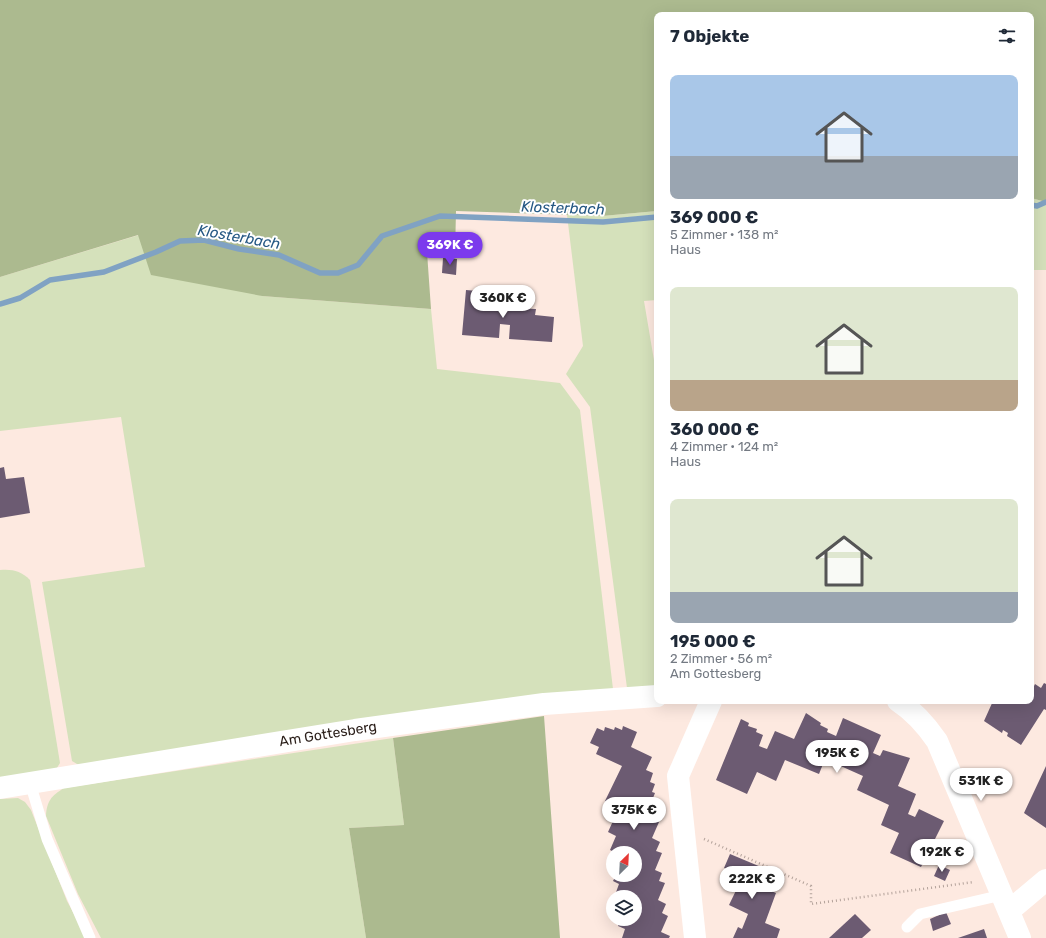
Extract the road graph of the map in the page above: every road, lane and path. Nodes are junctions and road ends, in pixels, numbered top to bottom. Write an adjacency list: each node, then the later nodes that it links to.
1 (654, 696): 4 (street, Am Gottesberg)
2 (709, 704): 6 (street)
3 (903, 704): 8 (street)
4 (30, 783): 5 (street, Am Gottesberg); 10 (lane)
5 (0, 788)
6 (684, 830): 8 (path); 11 (street)
7 (1046, 880): 8 (street)
8 (1002, 895): 9 (lane); 12 (street)
9 (907, 927)
10 (90, 938)
11 (695, 938)
12 (1020, 938)

